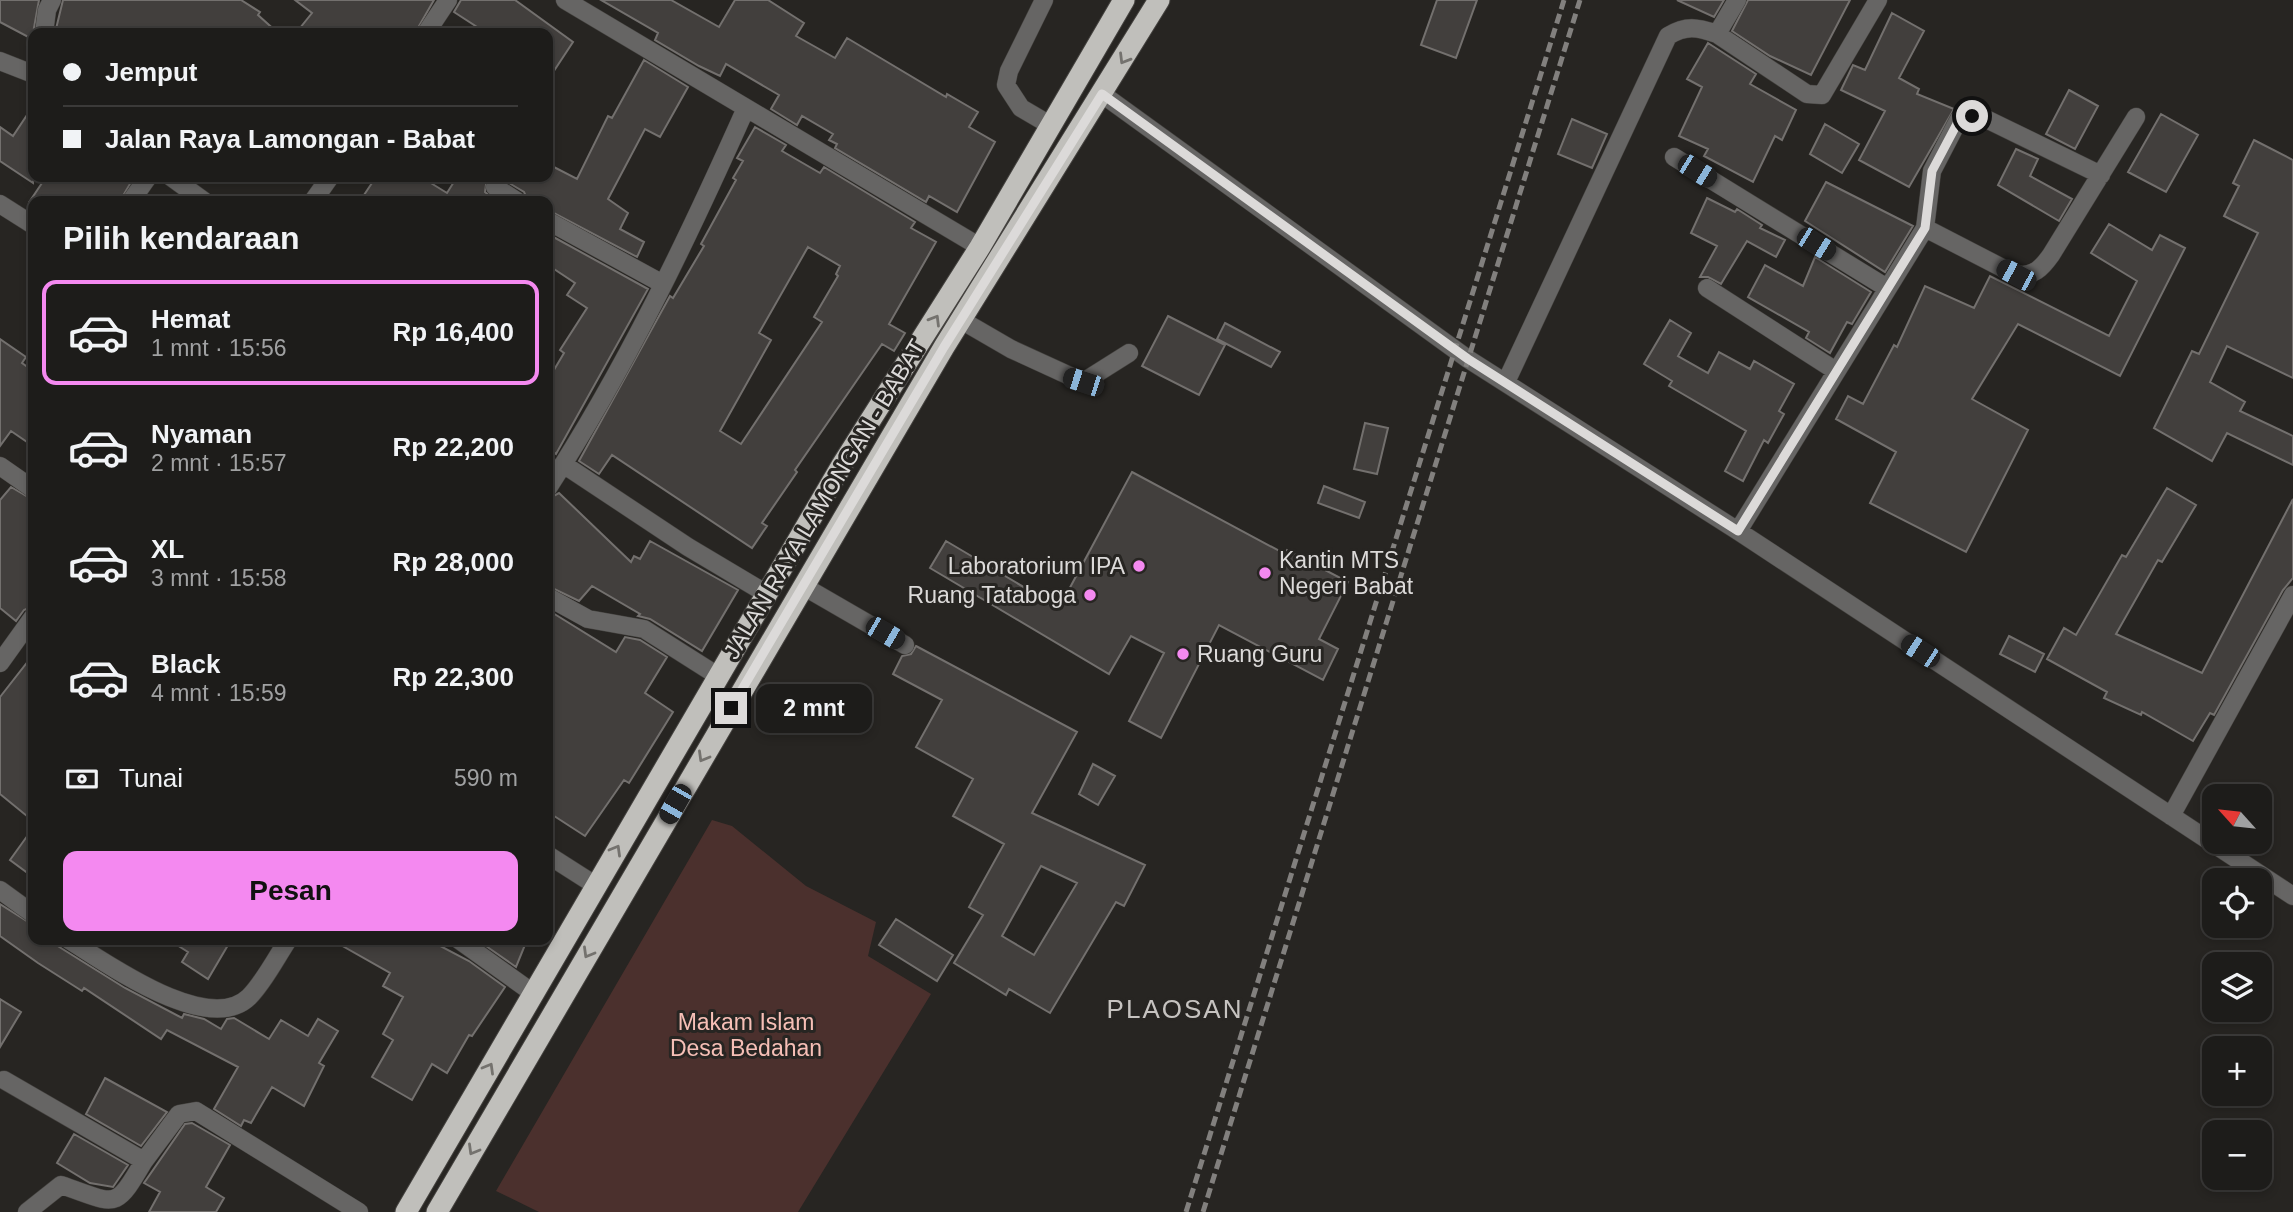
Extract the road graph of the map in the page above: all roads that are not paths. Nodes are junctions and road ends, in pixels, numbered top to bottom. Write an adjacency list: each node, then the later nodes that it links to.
1 (52, 0): 9 (street)
2 (448, 0): 10 (street)
3 (565, 0): 15 (street)
4 (1044, 0): 17 (street)
5 (1124, 0): 17 (highway, JALAN RAYA LAMONGAN - BABAT)
6 (1159, 0): 14 (highway, JALAN RAYA LAMONGAN - BABAT, one-way to 14)
7 (1737, 0): 11 (street)
8 (1878, 0): 11 (street)
9 (45, 28)
10 (429, 28)
11 (1717, 34): 35 (street)
12 (0, 61): 13 (street)
13 (28, 72)
14 (1102, 94): 32 (highway, JALAN RAYA LAMONGAN - BABAT); 35 (street)
15 (746, 108): 28 (street); 29 (street)
16 (2136, 117): 19 (street)
17 (1051, 125): 28 (highway, JALAN RAYA LAMONGAN - BABAT)
18 (1674, 157): 31 (street)
19 (2101, 175): 27 (street); 27 (street)
20 (178, 182): 22 (street)
21 (495, 187): 23 (street)
22 (197, 196)
23 (509, 196)
24 (0, 204): 25 (street)
25 (28, 222)
26 (553, 224): 29 (street)
27 (1925, 228): 31 (street)
28 (980, 247): 42 (highway, JALAN RAYA LAMONGAN - BABAT, one-way to 28)
29 (663, 284): 36 (street)
30 (1707, 288): 34 (street)
31 (1886, 288): 34 (street)
32 (961, 320): 33 (street); 41 (highway, JALAN RAYA LAMONGAN - BABAT)
33 (1129, 353)
34 (1836, 371): 40 (street)
35 (1506, 382): 40 (street)
36 (563, 464): 38 (street); 42 (street)
37 (0, 466): 39 (street)
38 (553, 480)
39 (28, 486)
40 (1738, 531): 49 (street)
41 (803, 586): 46 (street); 64 (highway, JALAN RAYA LAMONGAN - BABAT, one-way to 64)
42 (767, 594): 48 (highway, JALAN RAYA LAMONGAN - BABAT)
43 (2293, 595): 49 (street)
44 (553, 600): 48 (street)
45 (27, 638): 47 (street)
46 (905, 645)
47 (0, 663)
48 (718, 676): 51 (highway, JALAN RAYA LAMONGAN - BABAT, one-way to 48)
49 (2171, 816): 53 (street)
50 (553, 858): 51 (street)
51 (596, 885): 58 (highway, JALAN RAYA LAMONGAN - BABAT)
52 (0, 890): 54 (street)
53 (2293, 896)
54 (28, 910)
55 (77, 945): 56 (street)
56 (285, 945)
57 (465, 945): 58 (street)
58 (533, 993): 63 (highway, JALAN RAYA LAMONGAN - BABAT, one-way to 58)
59 (4, 1080): 60 (street)
60 (144, 1161): 61 (street); 62 (street)
61 (352, 1208)
62 (27, 1212)
63 (406, 1212)
64 (437, 1212)

